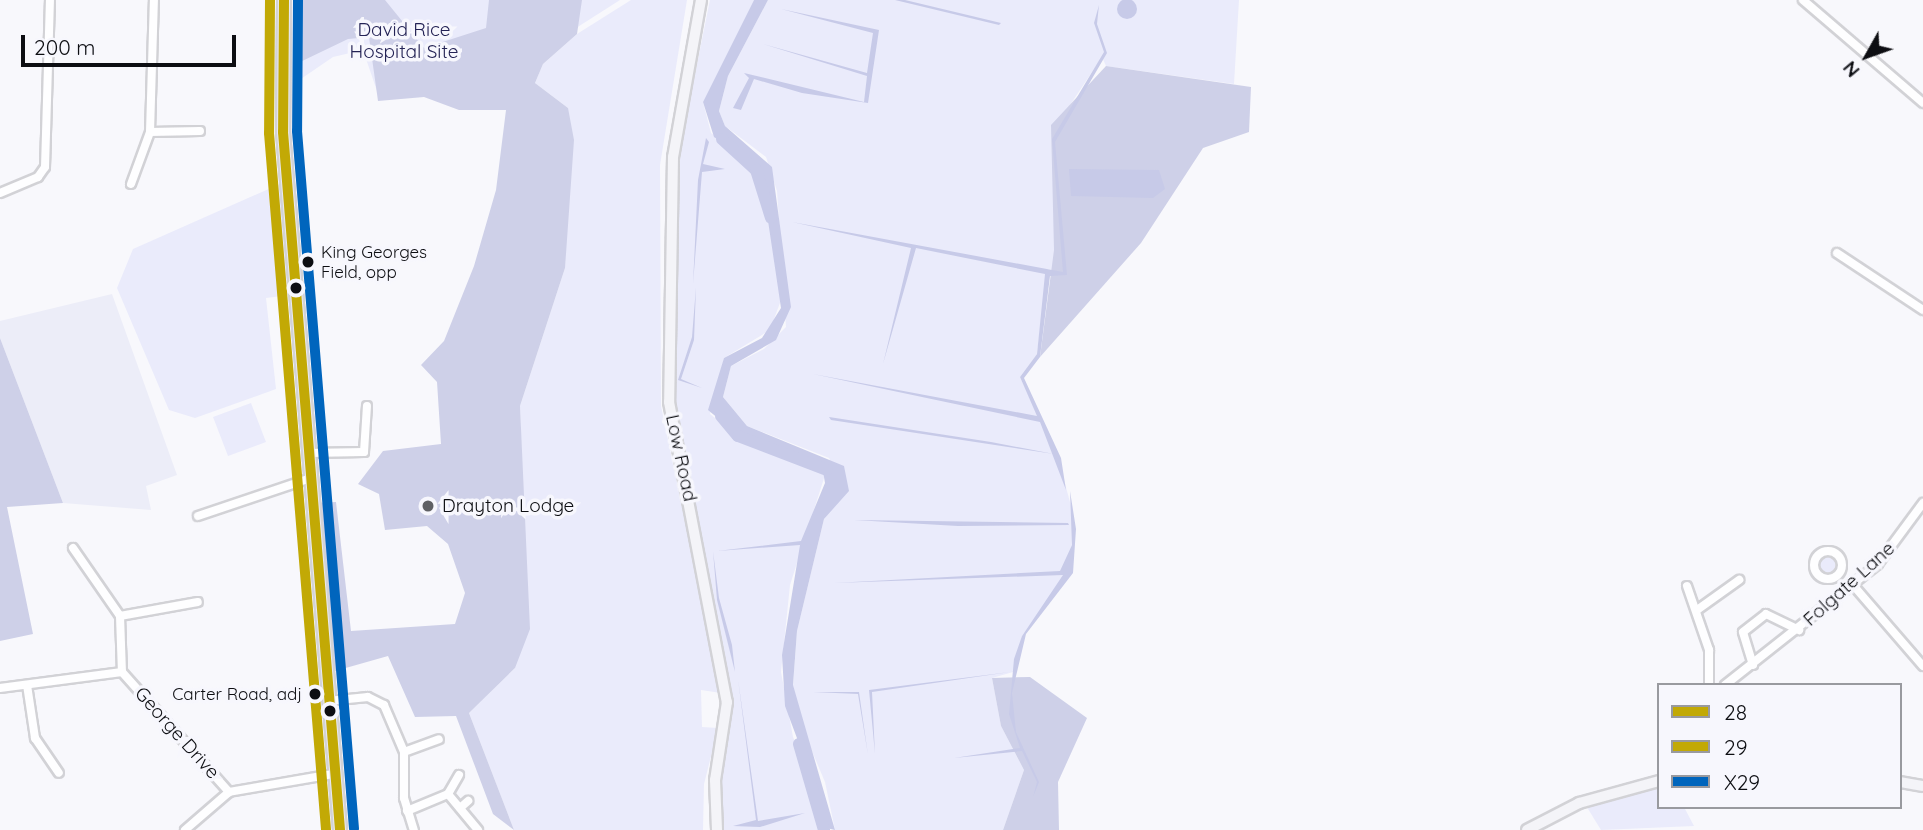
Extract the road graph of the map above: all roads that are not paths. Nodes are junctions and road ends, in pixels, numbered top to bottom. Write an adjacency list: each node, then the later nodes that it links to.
1 (50, 0): 10 (street)
2 (154, 0): 7 (street)
3 (284, 0): 14 (main road)
4 (701, 0): 52 (street, Low Road)
5 (1803, 0): 6 (street)
6 (1923, 103)
7 (150, 132): 8 (street); 9 (street)
8 (198, 135)
9 (130, 179)
10 (0, 193)
11 (1837, 253): 12 (street)
12 (1923, 310)
13 (370, 410): 14 (street)
14 (309, 453): 15 (main road)
15 (310, 478): 17 (street); 34 (main road)
16 (1923, 503): 22 (street, Folgate Lane)
17 (198, 516)
18 (73, 548): 25 (street)
19 (1838, 576): 22 (street)
20 (1739, 580): 24 (street)
21 (1698, 585): 24 (street)
22 (1851, 587): 26 (street, Folgate Lane); 28 (street)
23 (198, 602): 25 (street)
24 (1697, 610): 30 (street)
25 (120, 616): 29 (street)
26 (1799, 630): 27 (street, Folgate Lane); 27 (street, Folgate Lane)
27 (1752, 665): 31 (street, Folgate Lane)
28 (1923, 666)
29 (122, 672): 32 (street, George Drive); 43 (street, George Drive)
30 (1709, 683)
31 (1728, 683)
32 (27, 685): 33 (street, George Drive); 37 (street)
33 (0, 688)
34 (326, 701): 36 (street); 38 (main road)
35 (439, 739): 36 (street)
36 (404, 752): 47 (street)
37 (59, 773)
38 (332, 774): 43 (street); 49 (main road)
39 (459, 775): 44 (street)
40 (1657, 782): 53 (street)
41 (1902, 782): 42 (street)
42 (1923, 786)
43 (229, 792): 48 (street)
44 (448, 794): 46 (street); 47 (street)
45 (468, 801): 46 (street)
46 (460, 808): 51 (street)
47 (407, 811): 50 (street)
48 (185, 830)
49 (340, 830)
50 (414, 830)
51 (478, 830)
52 (717, 830)
53 (1527, 830)

